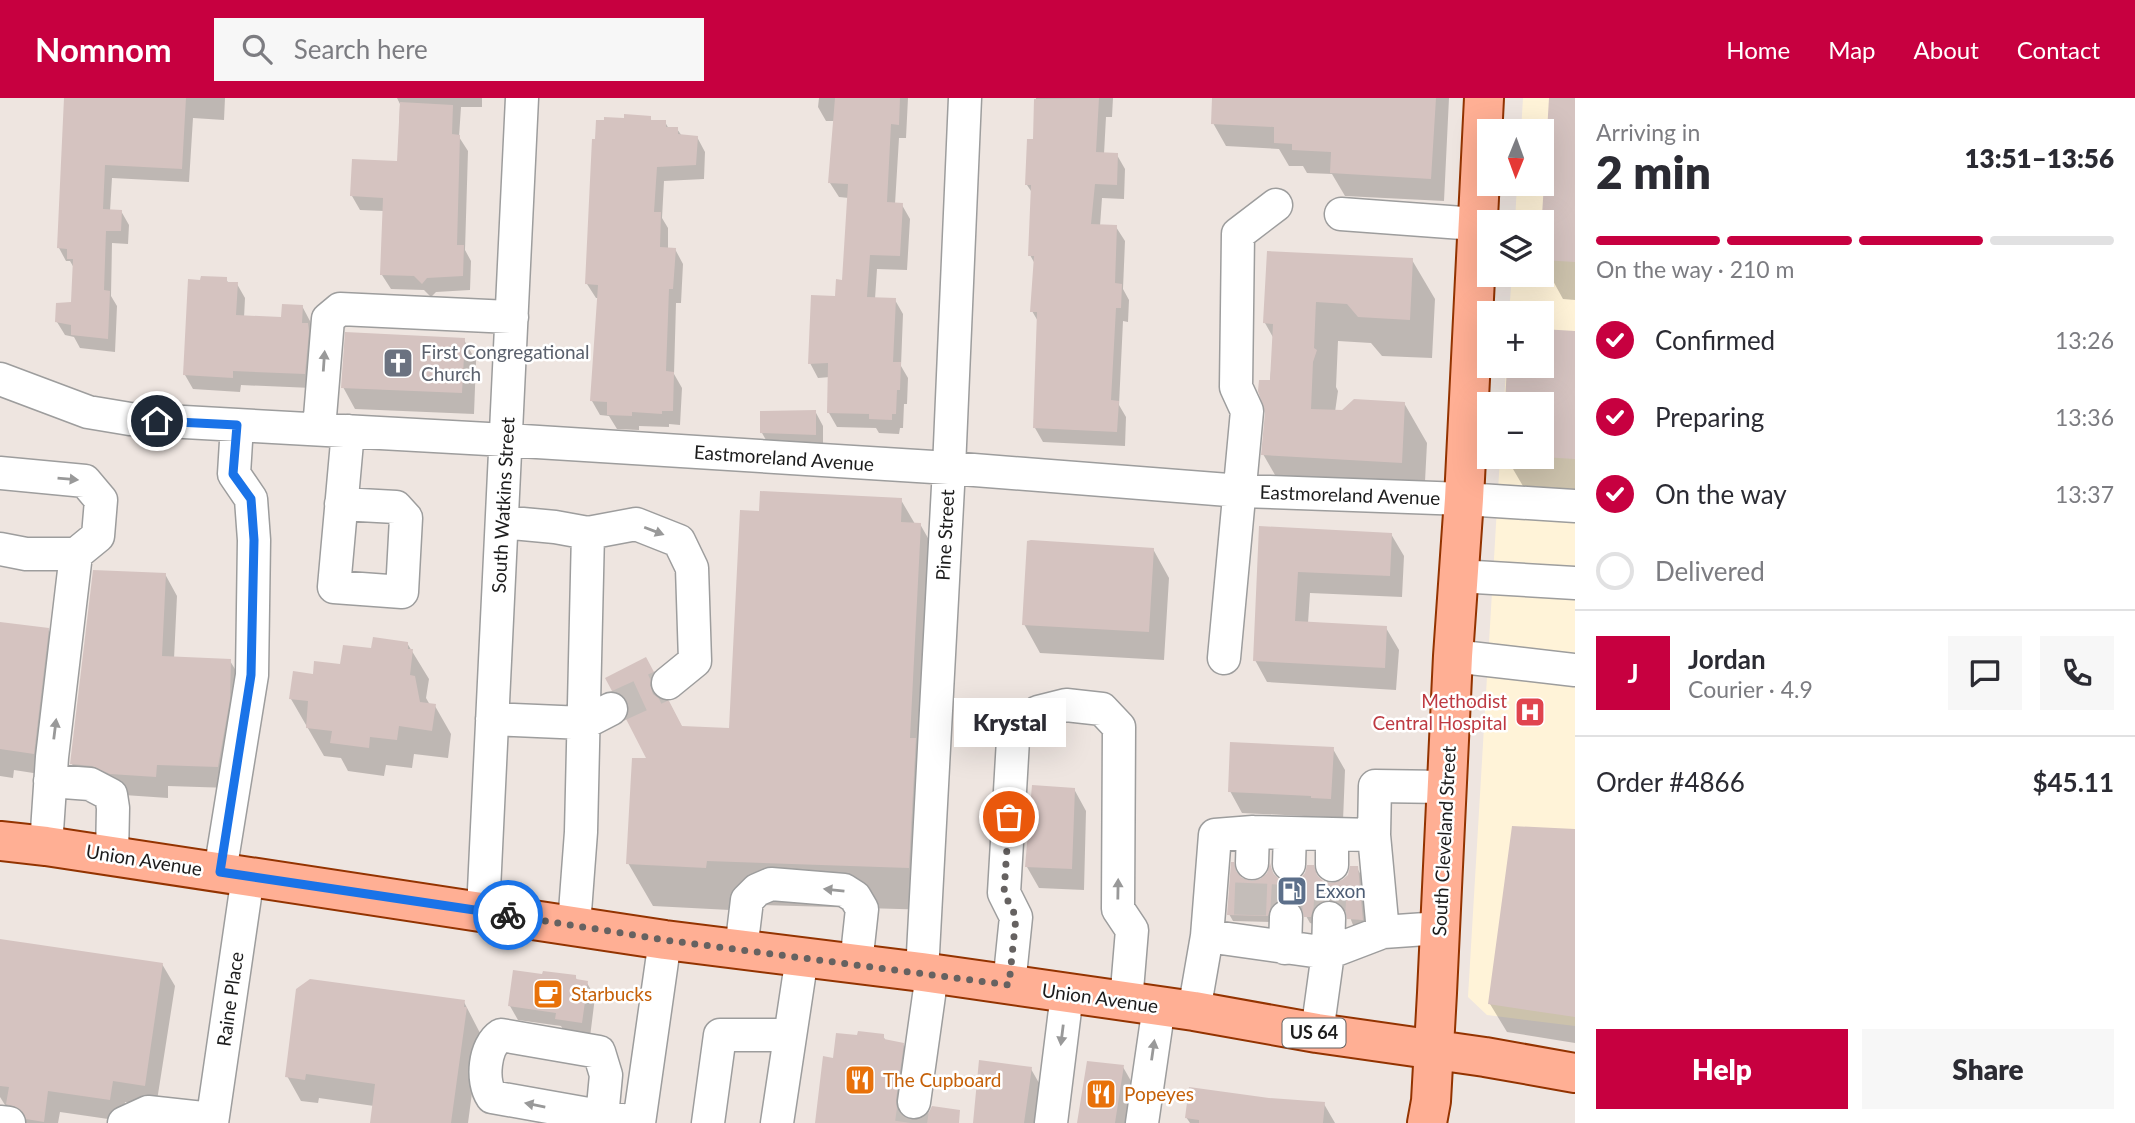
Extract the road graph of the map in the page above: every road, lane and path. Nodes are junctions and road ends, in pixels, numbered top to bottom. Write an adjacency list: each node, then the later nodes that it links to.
1 (522, 98): 7 (street, South Watkins Street)
2 (965, 98): 12 (street, Pine Street)
3 (1484, 98): 6 (main road, South Cleveland Street)
4 (1276, 205): 14 (street)
5 (1341, 214): 6 (street)
6 (1476, 224): 15 (main road, South Cleveland Street)
7 (512, 317): 10 (street, one-way to 7); 11 (street, South Watkins Street)
8 (0, 379): 9 (street, Eastmoreland Avenue)
9 (237, 425): 10 (street, Eastmoreland Avenue); 40 (street, Raine Place)
10 (333, 430): 11 (street, Eastmoreland Avenue); 16 (street)
11 (506, 440): 12 (street, Eastmoreland Avenue); 18 (street, South Watkins Street)
12 (949, 468): 14 (street, Eastmoreland Avenue); 54 (street, Pine Street)
13 (0, 474): 21 (street, one-way to 21)
14 (1241, 491): 15 (street, Eastmoreland Avenue); 25 (street)
15 (1464, 499): 17 (street, Eastmoreland Avenue); 22 (main road, South Cleveland Street)
16 (341, 504)
17 (1575, 506)
18 (502, 522): 19 (street); 29 (street, South Watkins Street)
19 (588, 533): 27 (street, one-way to 27); 28 (street)
20 (0, 550): 21 (street)
21 (76, 554): 30 (street, one-way to 21)
22 (1458, 576): 23 (street); 24 (main road, South Cleveland Street)
23 (1575, 583)
24 (1453, 656): 26 (street); 31 (main road, South Cleveland Street)
25 (1224, 658)
26 (1575, 670)
27 (668, 683)
28 (597, 716): 29 (street); 44 (street)
29 (492, 719): 41 (street, South Watkins Street)
30 (50, 781): 36 (street); 37 (street)
31 (1446, 787): 34 (street); 45 (main road, South Cleveland Street)
32 (1290, 833): 33 (street); 38 (street); 47 (street)
33 (1332, 834): 34 (street); 39 (street)
34 (1374, 835): 46 (street)
35 (0, 841): 36 (main road, Union Avenue / US 64)
36 (46, 846): 37 (main road, Union Avenue / US 64)
37 (111, 856): 40 (main road, Union Avenue / US 64)
38 (1289, 864)
39 (1332, 865)
40 (234, 874): 41 (main road, Union Avenue / US 64); 65 (street, Raine Place)
41 (483, 911): 44 (main road, Union Avenue / US 64)
42 (1286, 916): 49 (street)
43 (1329, 918): 51 (street)
44 (574, 925): 48 (main road, Union Avenue / US 64)
45 (1440, 928): 46 (street); 60 (main road, South Cleveland Street)
46 (1383, 932): 51 (street)
47 (1207, 936): 49 (street); 57 (street)
48 (665, 940): 50 (main road, Union Avenue / US 64); 69 (street)
49 (1285, 948): 51 (street)
50 (741, 950): 52 (main road, Union Avenue / US 64); 53 (street, one-way to 50)
51 (1328, 953): 58 (street)
52 (802, 957): 53 (main road, Union Avenue / US 64); 59 (street)
53 (856, 964): 54 (main road, Union Avenue / US 64)
54 (927, 973): 55 (main road, Union Avenue / US 64); 62 (street, Pine Street)
55 (1009, 985): 56 (main road, Union Avenue / US 64); 57 (street, one-way to 55)
56 (1067, 993): 57 (main road, Union Avenue / US 64); 72 (street, one-way to 72)
57 (1159, 1006): 58 (main road, Union Avenue / US 64); 63 (street, one-way to 57)
58 (1317, 1034): 60 (main road, Union Avenue / US 64)
59 (790, 1035): 70 (street); 71 (street)
60 (1434, 1050): 61 (main road, Union Avenue / US 64); 73 (main road, South Cleveland Street)
61 (1575, 1073)
62 (914, 1102)
63 (1145, 1108)
64 (602, 1117): 69 (street)
65 (212, 1121): 68 (street)
66 (0, 1122): 67 (street)
67 (9, 1123)
68 (125, 1123)
69 (639, 1123)
70 (708, 1123)
71 (777, 1123)
72 (1051, 1123)
73 (1427, 1123)

